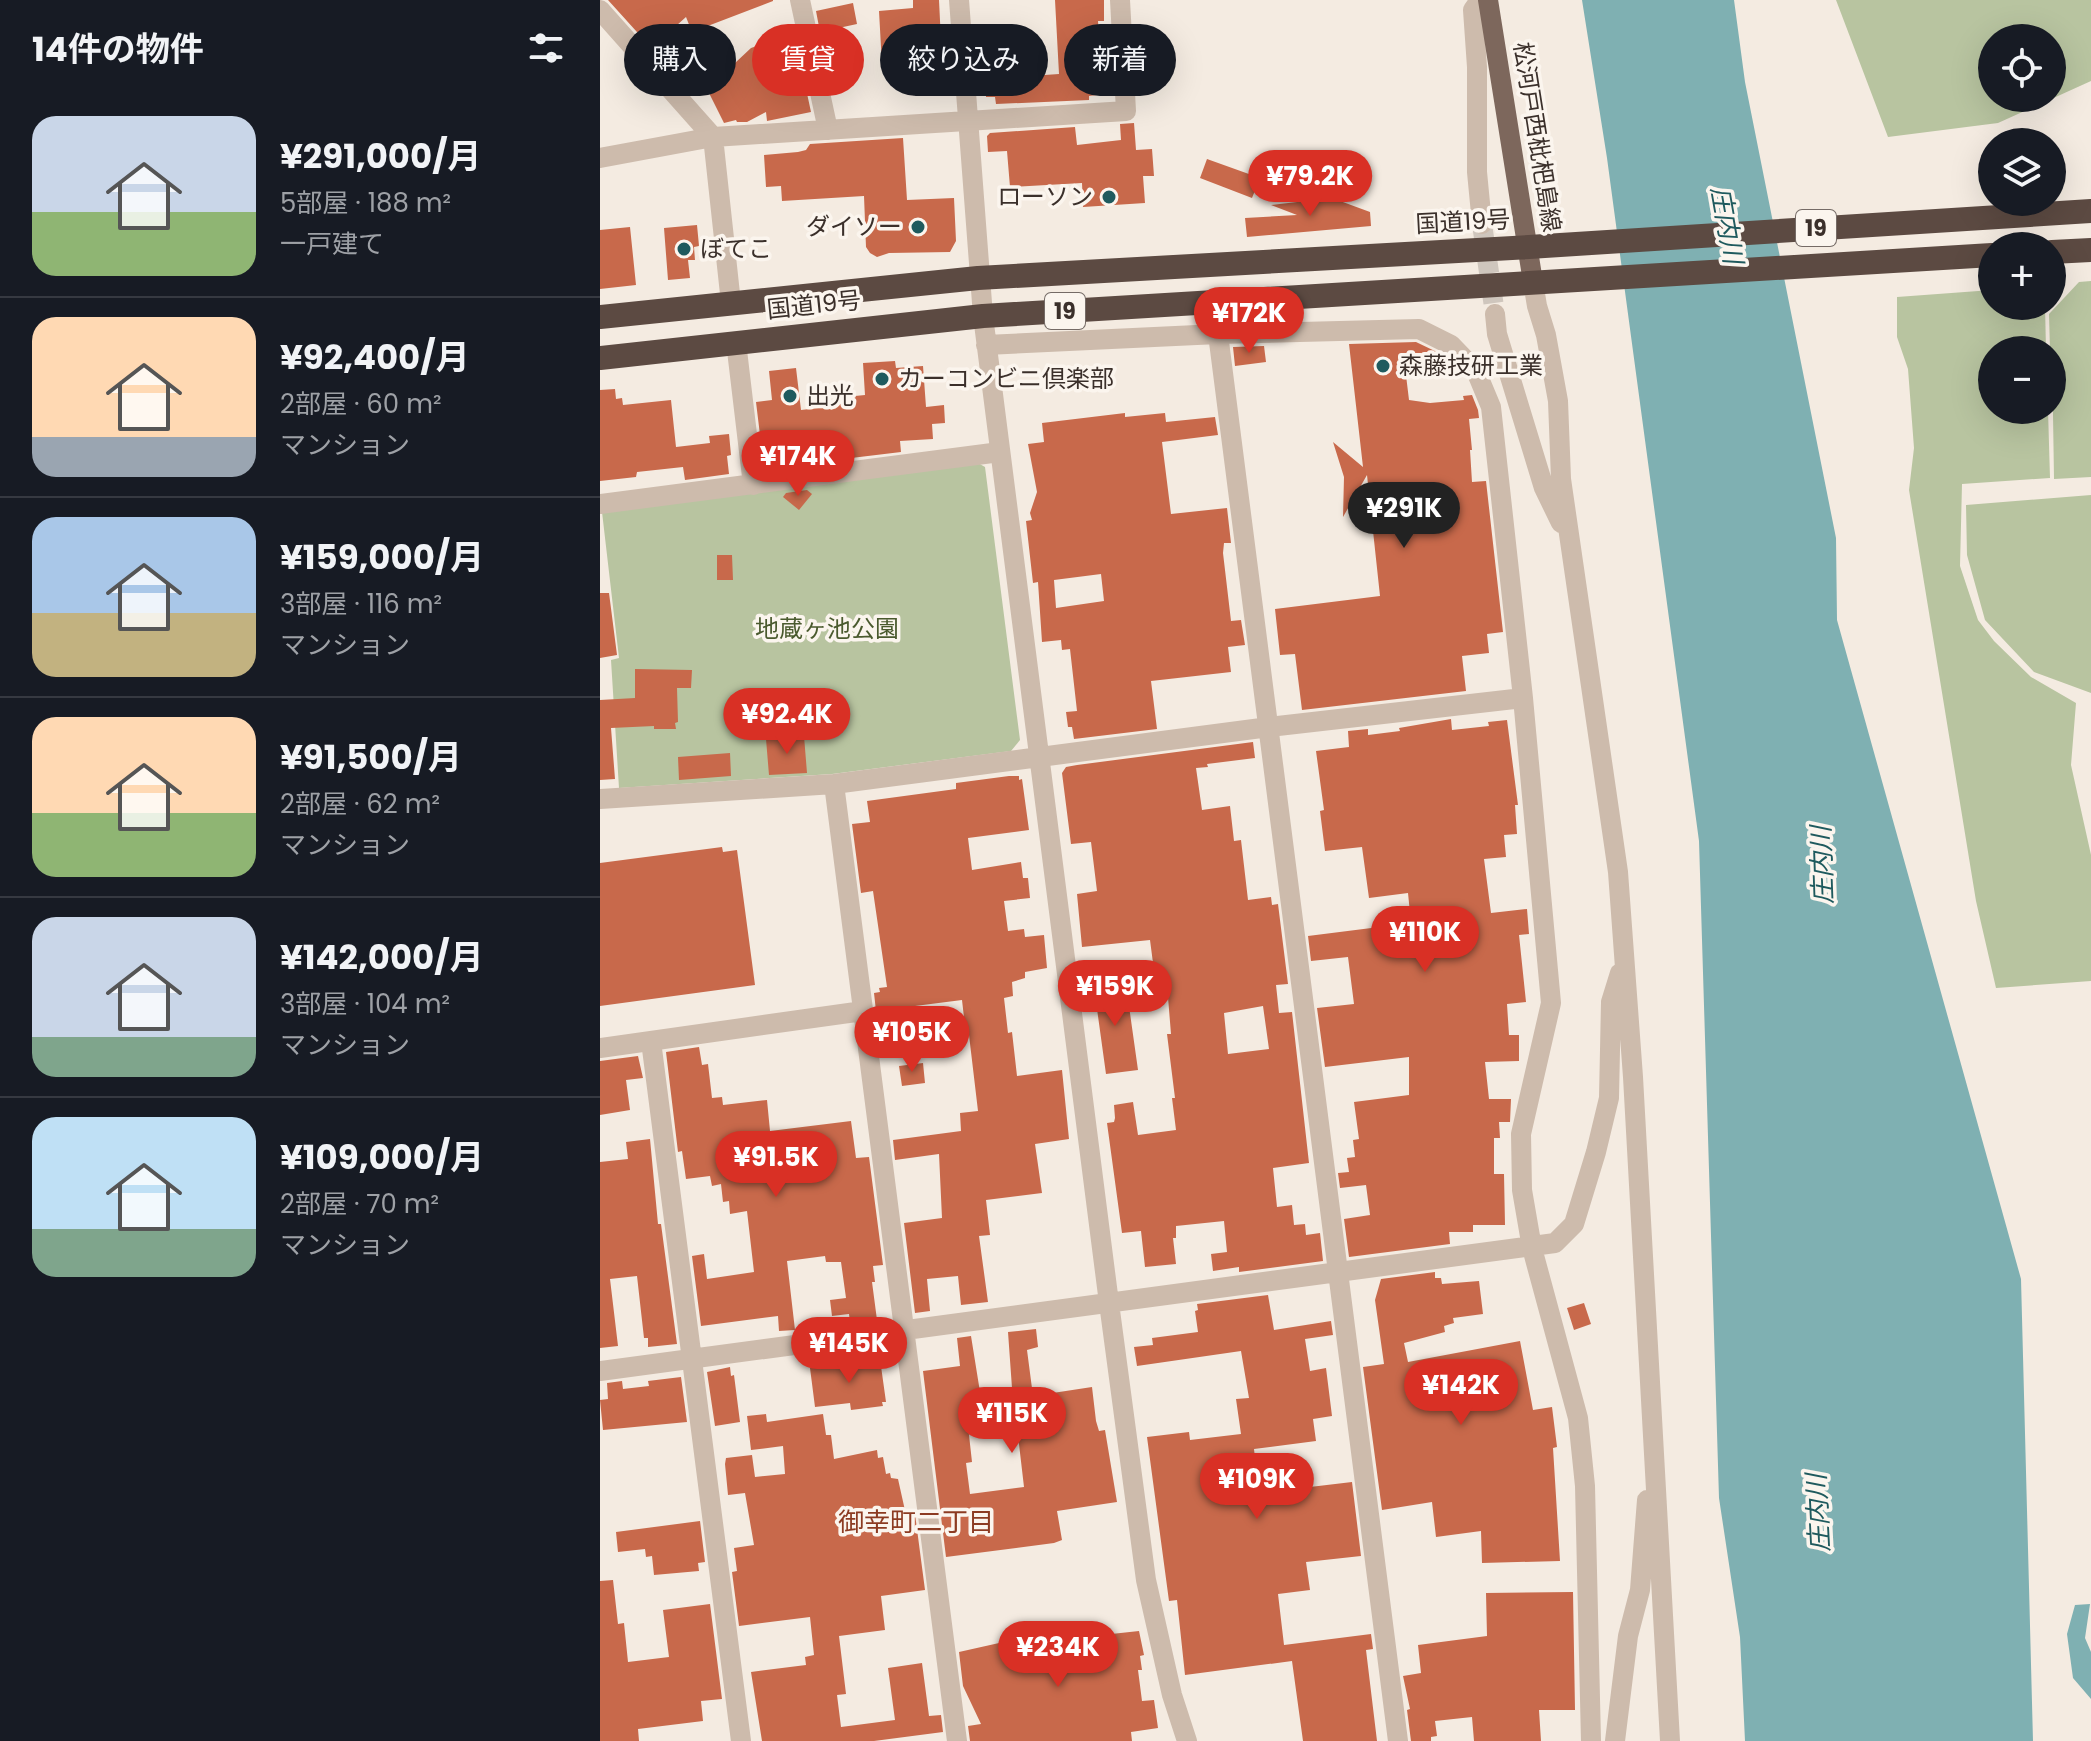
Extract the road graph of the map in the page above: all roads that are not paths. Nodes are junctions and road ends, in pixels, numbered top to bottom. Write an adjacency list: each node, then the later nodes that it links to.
1 (800, 0): 8 (street)
2 (959, 0): 7 (street)
3 (1120, 0): 7 (street)
4 (1480, 0): 12 (street)
5 (1488, 0): 13 (main road, 松河戸西枇杷島線)
6 (600, 10): 9 (street)
7 (967, 121): 8 (street); 17 (street)
8 (828, 130): 9 (street)
9 (713, 137): 10 (street); 19 (street)
10 (600, 158)
11 (2091, 211): 13 (highway, 国道19号 / 19)
12 (1482, 224)
13 (1535, 246): 17 (highway, 国道19号 / 19); 18 (main road, 松河戸西枇杷島線)
14 (2091, 250): 15 (highway)
15 (2066, 251)
16 (1978, 256): 18 (highway, 国道19号 / 19)
17 (978, 278): 19 (highway, 国道19号 / 19); 21 (street)
18 (1537, 282): 21 (highway, 国道19号 / 19); 30 (street)
19 (731, 303): 22 (highway, 国道19号 / 19)
20 (1495, 314): 30 (street)
21 (983, 316): 24 (highway, 国道19号 / 19); 25 (street)
22 (600, 317)
23 (1218, 334): 25 (street); 31 (street); 32 (street)
24 (736, 342): 26 (highway, 国道19号 / 19); 28 (street)
25 (986, 345): 27 (street)
26 (600, 358)
27 (1000, 452): 28 (street); 33 (street)
28 (753, 485): 29 (street)
29 (600, 504)
30 (1569, 537): 36 (street)
31 (1523, 698): 32 (street); 40 (street)
32 (1269, 727): 33 (street); 41 (street)
33 (1038, 758): 34 (street); 42 (street)
34 (834, 784): 35 (street); 37 (street)
35 (600, 799)
36 (1623, 962): 40 (street); 46 (street)
37 (863, 1011): 38 (street); 43 (street)
38 (651, 1041): 39 (street); 44 (street)
39 (600, 1048)
40 (1532, 1248): 41 (street); 51 (street)
41 (1340, 1273): 42 (street); 50 (street)
42 (1109, 1303): 43 (street); 49 (street)
43 (905, 1331): 44 (street); 48 (street)
44 (692, 1359): 45 (street); 47 (street)
45 (600, 1371)
46 (1656, 1478): 52 (street); 53 (street)
47 (741, 1741)
48 (957, 1741)
49 (1187, 1741)
50 (1398, 1741)
51 (1591, 1741)
52 (1615, 1741)
53 (1670, 1741)

